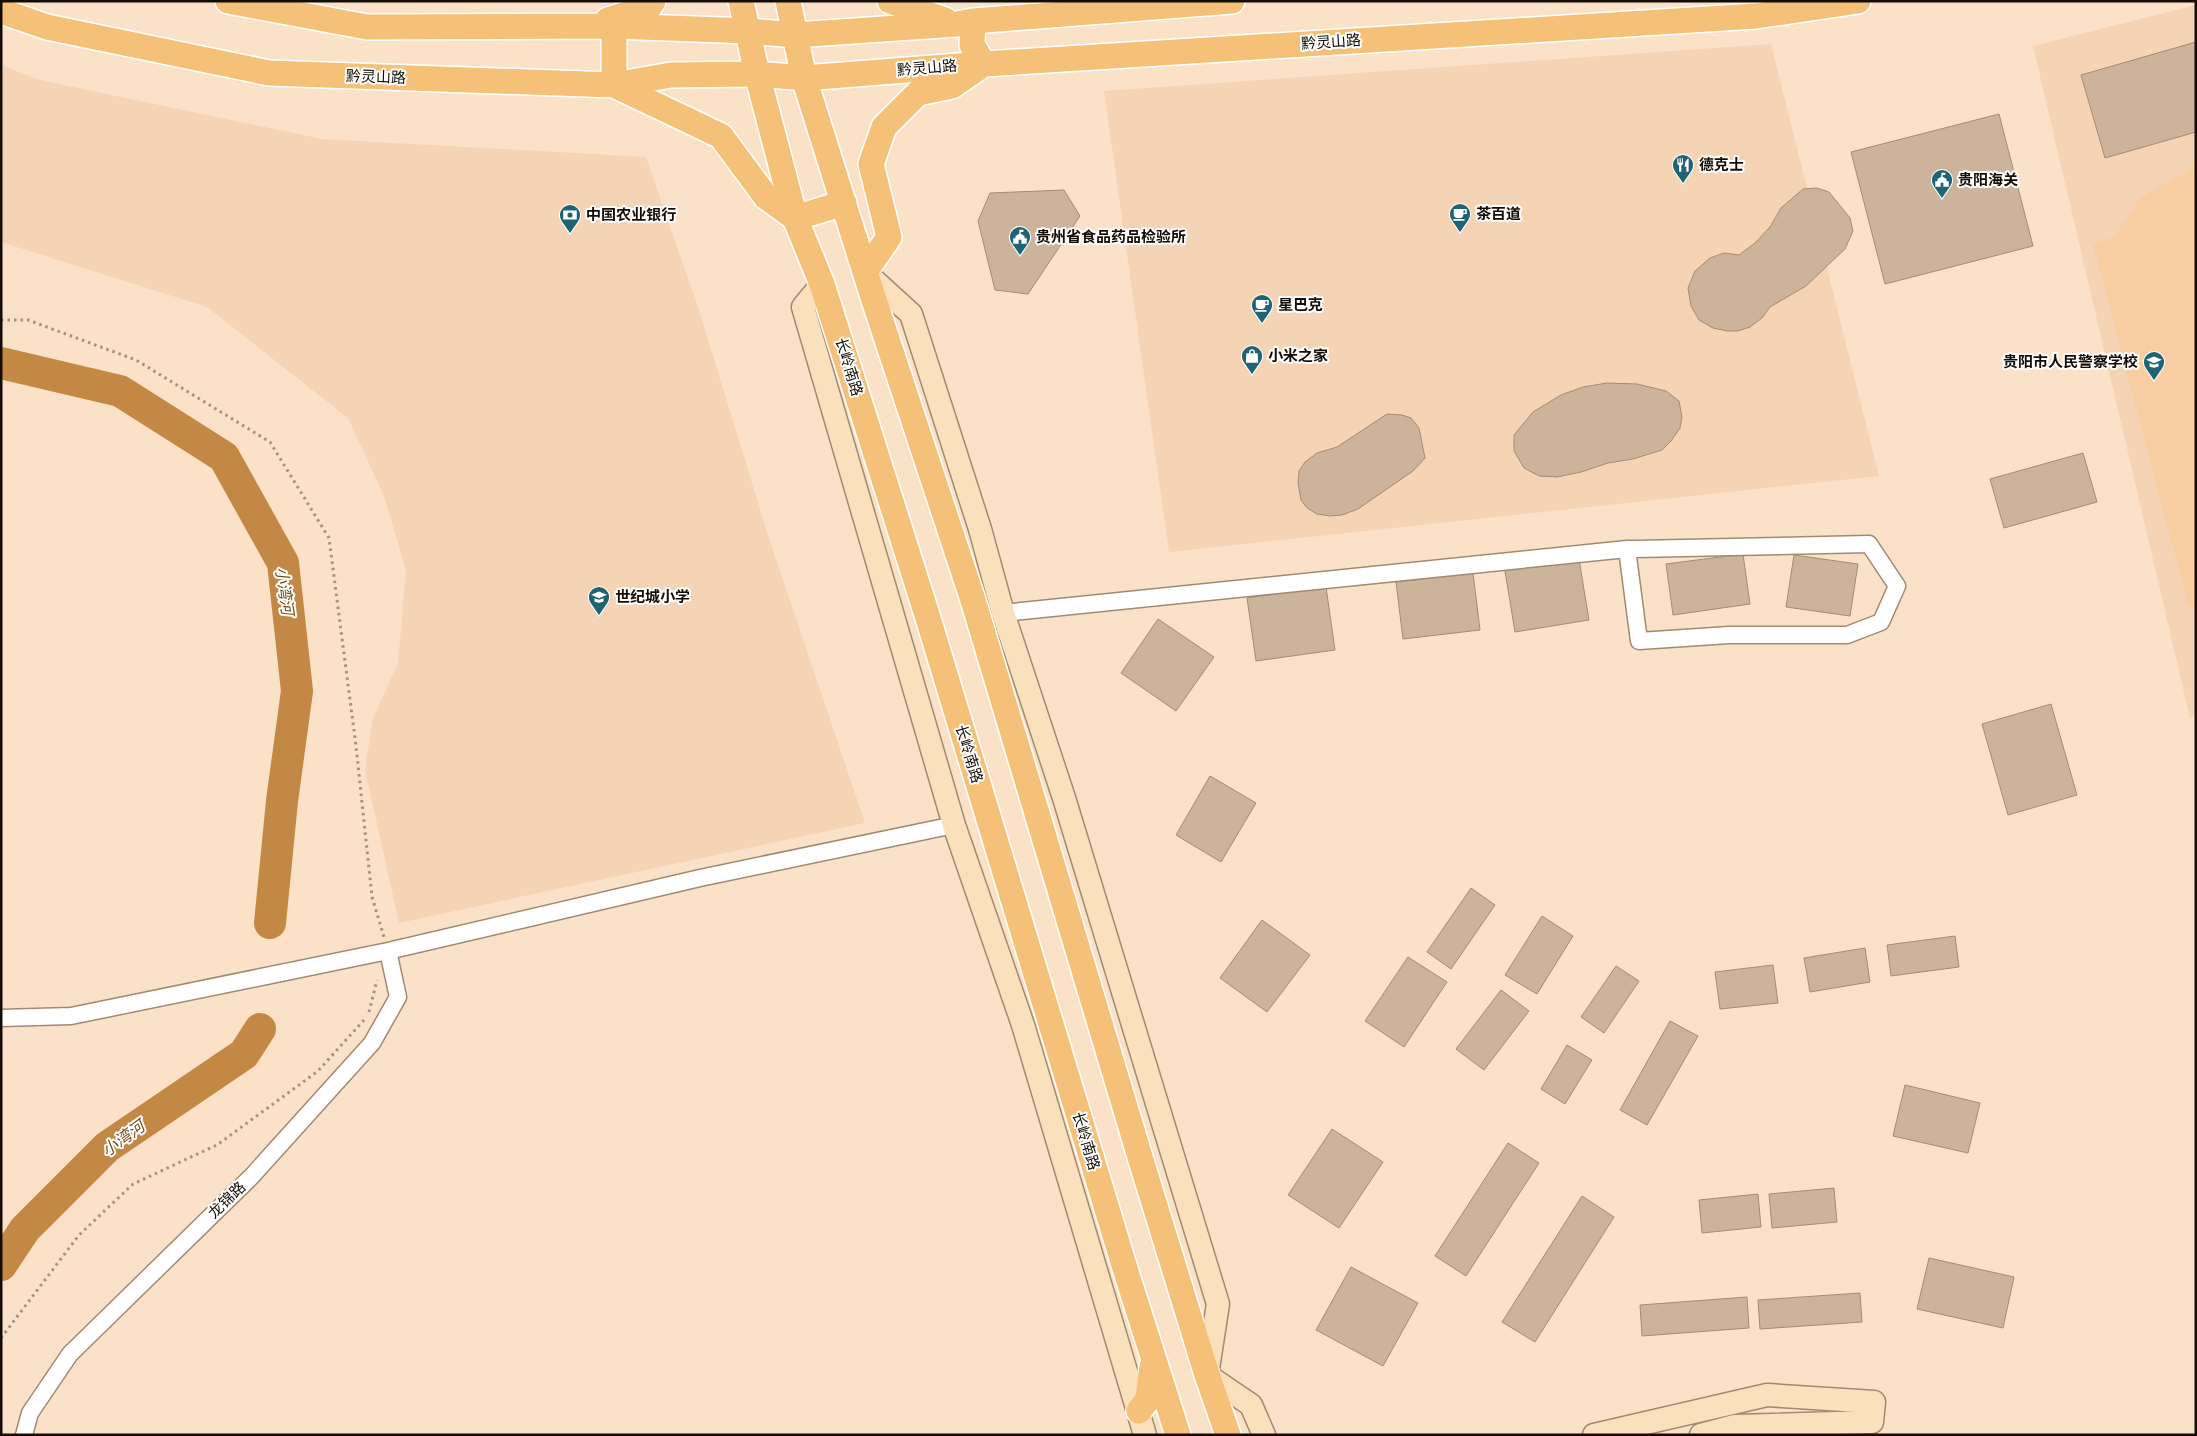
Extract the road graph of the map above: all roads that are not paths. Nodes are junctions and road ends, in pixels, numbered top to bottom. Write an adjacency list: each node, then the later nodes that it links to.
1 (228, 1): 11 (main road)
2 (653, 1): 11 (main road)
3 (741, 1): 12 (main road)
4 (788, 1): 13 (main road)
5 (890, 1): 9 (main road)
6 (1232, 1): 9 (main road)
7 (1858, 1): 14 (main road, 黔灵山路)
8 (1, 11): 17 (main road, 黔灵山路)
9 (965, 22): 13 (main road); 14 (main road)
10 (614, 26): 11 (main road); 12 (main road); 17 (main road)
11 (588, 27)
12 (749, 31): 13 (main road); 15 (main road, 长岭南路)
13 (795, 35): 16 (main road)
14 (984, 64): 16 (main road, 黔灵山路); 20 (main road)
15 (757, 74): 16 (main road, 黔灵山路); 17 (main road, 黔灵山路); 19 (main road, 长岭南路)
16 (804, 78): 18 (main road)
17 (614, 85): 19 (main road)
18 (844, 203): 19 (main road); 20 (main road)
19 (795, 218): 21 (main road, 长岭南路)
20 (866, 272): 23 (main road); 28 (main road)
21 (822, 284): 24 (main road); 27 (main road, 长岭南路)
22 (1627, 549): 22 (street); 23 (street)
23 (1003, 613): 28 (main road)
24 (954, 825): 25 (street); 29 (main road)
25 (388, 951): 26 (street); 31 (street, 龙锦路)
26 (1, 1018)
27 (1154, 1359): 29 (main road); 34 (main road, 长岭南路)
28 (1207, 1375): 30 (main road); 35 (main road)
29 (1138, 1411): 32 (main road); 33 (main road)
30 (1222, 1433)
31 (24, 1435)
32 (1145, 1435)
33 (1171, 1435)
34 (1178, 1435)
35 (1264, 1435)
36 (1594, 1435): 37 (main road)
37 (1701, 1435)

